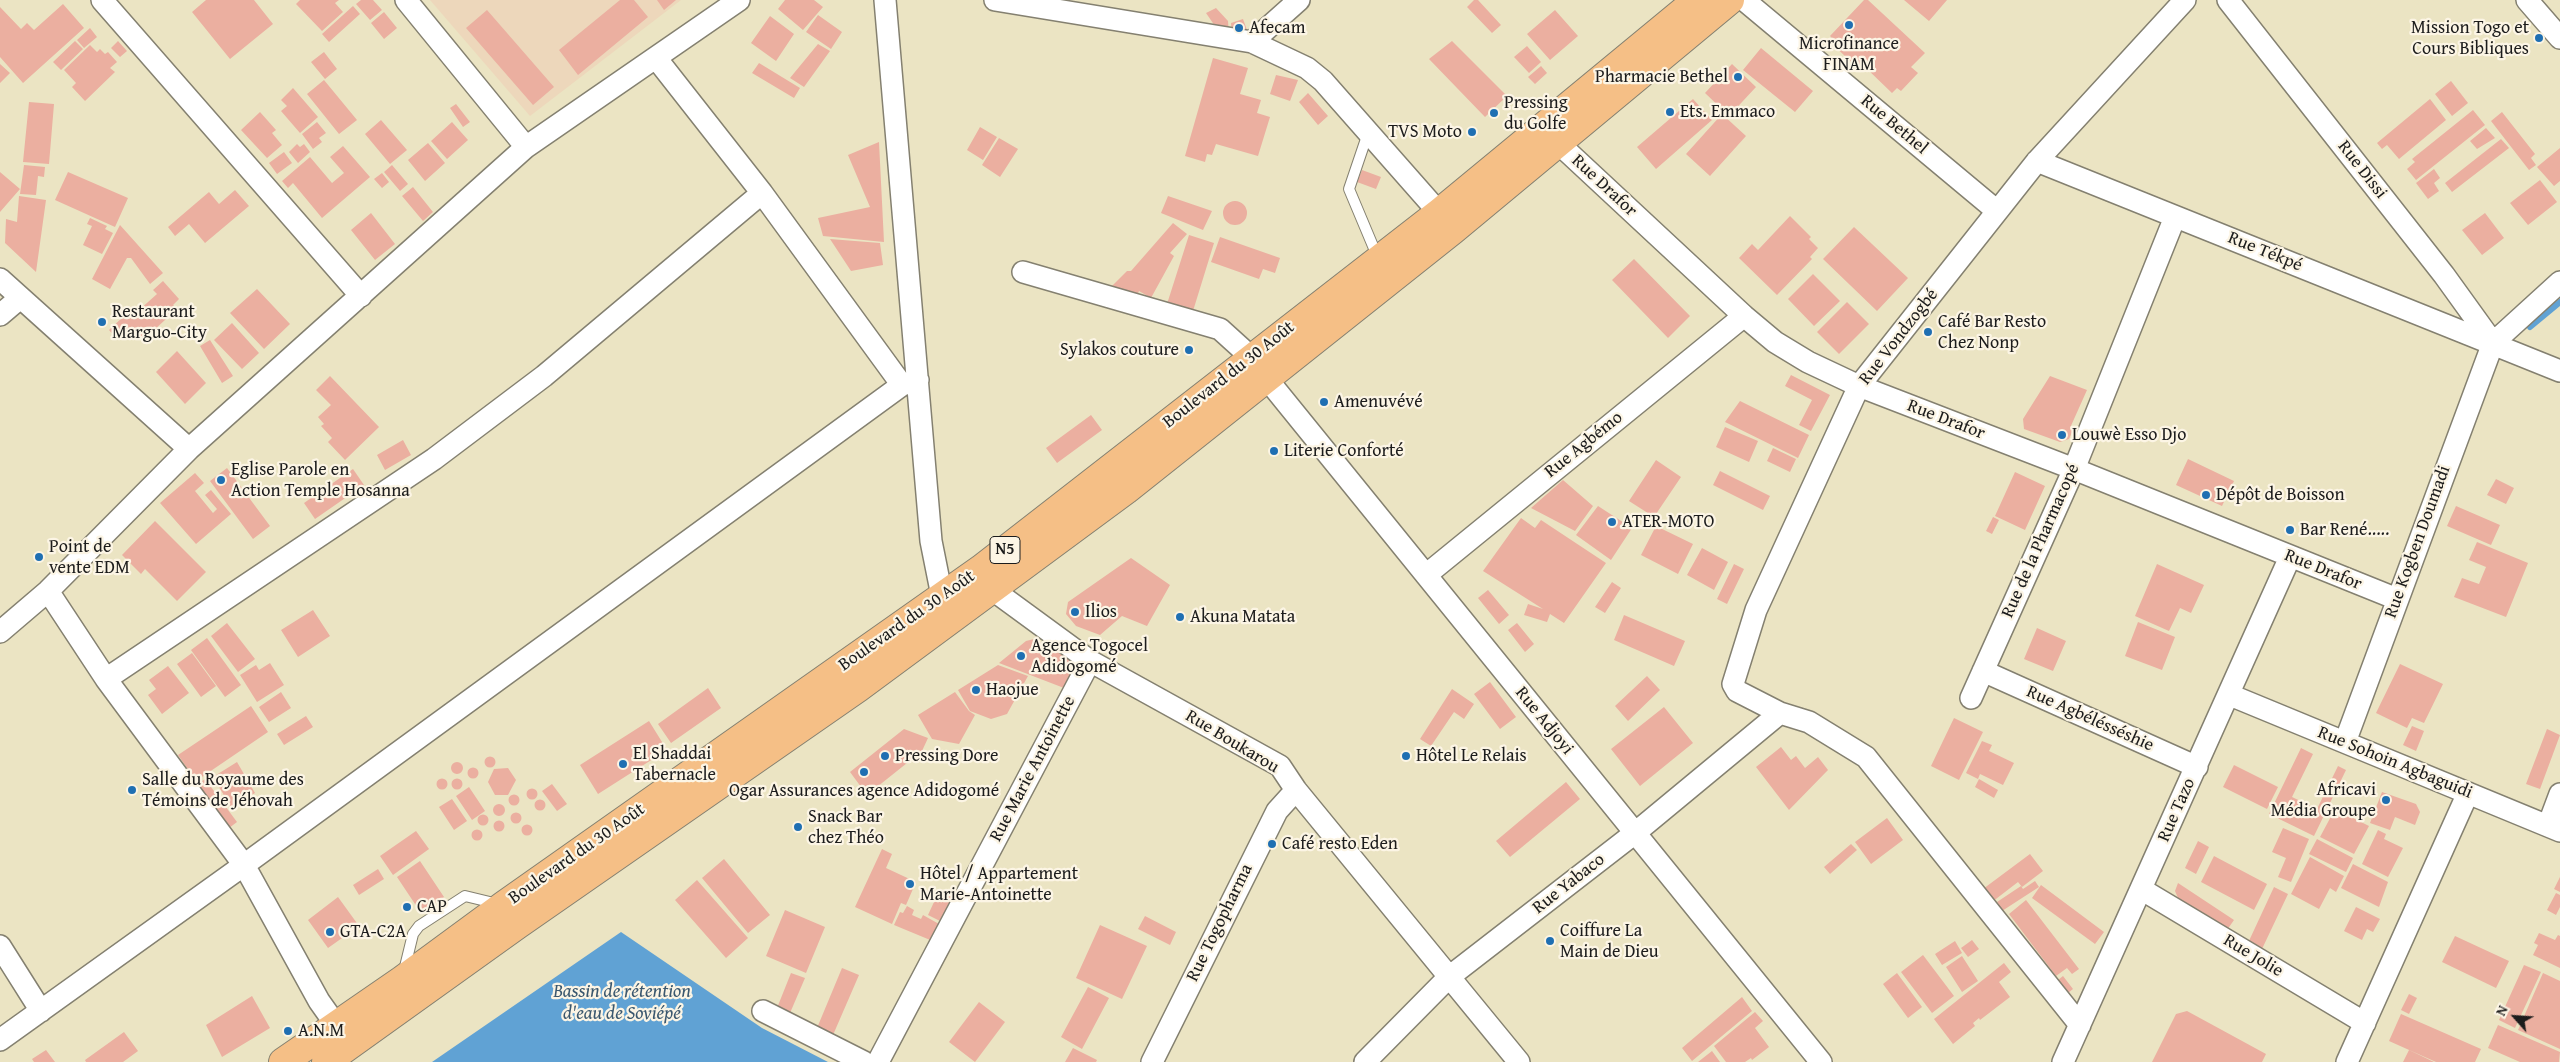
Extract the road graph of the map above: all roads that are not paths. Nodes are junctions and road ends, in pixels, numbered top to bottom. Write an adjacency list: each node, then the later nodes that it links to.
1 (102, 0): 28 (street)
2 (406, 0): 18 (street)
3 (739, 0): 15 (street)
4 (885, 0): 35 (street)
5 (995, 0): 14 (street)
6 (1299, 0): 14 (street)
7 (1697, 0): 23 (highway, Boulevard du 30 Août / N5)
8 (1730, 0): 17 (highway, Boulevard du 30 Août / N5)
9 (1744, 0): 21 (street, Rue Bethel)
10 (2186, 0): 19 (street, Rue Vondzogbé)
11 (2228, 0): 32 (street, Rue Dissi)
12 (2527, 0): 13 (street)
13 (2560, 38)
14 (1252, 42): 16 (street)
15 (656, 58): 18 (street); 20 (street)
16 (1368, 133): 23 (street); 24 (lane)
17 (1557, 142): 23 (highway, Boulevard du 30 Août / N5); 31 (street, Rue Drafor)
18 (526, 147): 28 (street)
19 (2037, 161): 21 (street, Rue Vondzogbé); 22 (street, Rue Tékpé)
20 (762, 193): 35 (street); 48 (street)
21 (1997, 211): 36 (street, Rue Vondzogbé)
22 (2175, 216): 32 (street, Rue Tékpé); 38 (street, Rue de la Pharmacopé)
23 (1447, 221): 24 (highway, Boulevard du 30 Août / N5); 33 (highway, Boulevard du 30 Août / N5)
24 (1378, 258): 33 (highway, Boulevard du 30 Août / N5)
25 (1023, 272): 33 (street, Rue Adjoyi)
26 (0, 279): 29 (street)
27 (2560, 282): 32 (street)
28 (361, 296): 37 (street)
29 (20, 298): 30 (street); 37 (street)
30 (0, 315)
31 (1744, 316): 36 (street, Rue Drafor); 40 (street, Rue Agbémo)
32 (2492, 343): 34 (street, Rue Tékpé); 43 (street, Rue Kogben Doumadi)
33 (1259, 369): 40 (street, Rue Adjoyi); 41 (highway, Boulevard du 30 Août / N5)
34 (2560, 371)
35 (910, 382): 44 (street); 59 (street)
36 (1859, 386): 38 (street, Rue Drafor); 51 (street, Rue Vondzogbé)
37 (189, 449): 42 (street)
38 (2074, 469): 39 (street, Rue Drafor); 47 (street, Rue de la Pharmacopé)
39 (2290, 557): 43 (street, Rue Drafor); 49 (street, Rue Tazo)
40 (1426, 575): 58 (street, Rue Adjoyi)
41 (987, 579): 44 (highway, Boulevard du 30 Août / N5); 46 (street, Rue Boukarou)
42 (48, 591): 45 (street); 48 (street)
43 (2397, 599): 52 (street, Rue Kogben Doumadi)
44 (949, 605): 63 (highway, Boulevard du 30 Août / N5)
45 (0, 632)
46 (1090, 661): 54 (street, Rue Boukarou); 73 (street, Rue Marie Antoinette)
47 (1983, 672): 50 (street, Rue de la Pharmacopé); 53 (street, Rue Agbélésséshie)
48 (106, 679): 59 (street)
49 (2230, 694): 52 (street, Rue Sohoin Agbaguidi); 53 (street, Rue Tazo)
50 (1971, 698)
51 (1780, 712): 58 (street, Rue Yabaco); 68 (street, Rue Vondzogbé)
52 (2345, 742): 55 (street, Rue Sohoin Agbaguidi)
53 (2197, 767): 60 (street, Rue Tazo)
54 (1296, 790): 62 (street, Rue Boukarou); 74 (street, Rue Togopharma)
55 (2468, 793): 57 (street, Rue Sohoin Agbaguidi); 66 (street)
56 (2560, 794): 57 (street)
57 (2554, 829)
58 (1635, 833): 62 (street, Rue Yabaco); 77 (street, Rue Adjoyi)
59 (244, 865): 64 (street); 67 (street)
60 (2141, 889): 66 (street, Rue Jolie); 68 (street, Rue Tazo)
61 (0, 946): 64 (street)
62 (1449, 977): 75 (street, Rue Yabaco); 76 (street, Rue Boukarou)
63 (408, 990): 67 (highway, Boulevard du 30 Août / N5); 71 (highway, Boulevard du 30 Août / N5)
64 (41, 1011): 69 (street)
65 (763, 1011): 72 (street)
66 (2365, 1023): 79 (street)
67 (336, 1025): 70 (highway, Boulevard du 30 Août / N5)
68 (2080, 1025): 78 (street, Rue Tazo)
69 (0, 1040)
70 (283, 1062)
71 (326, 1062)
72 (864, 1062)
73 (878, 1062)
74 (1152, 1062)
75 (1364, 1062)
76 (1519, 1062)
77 (1821, 1062)
78 (2063, 1062)
79 (2347, 1062)

